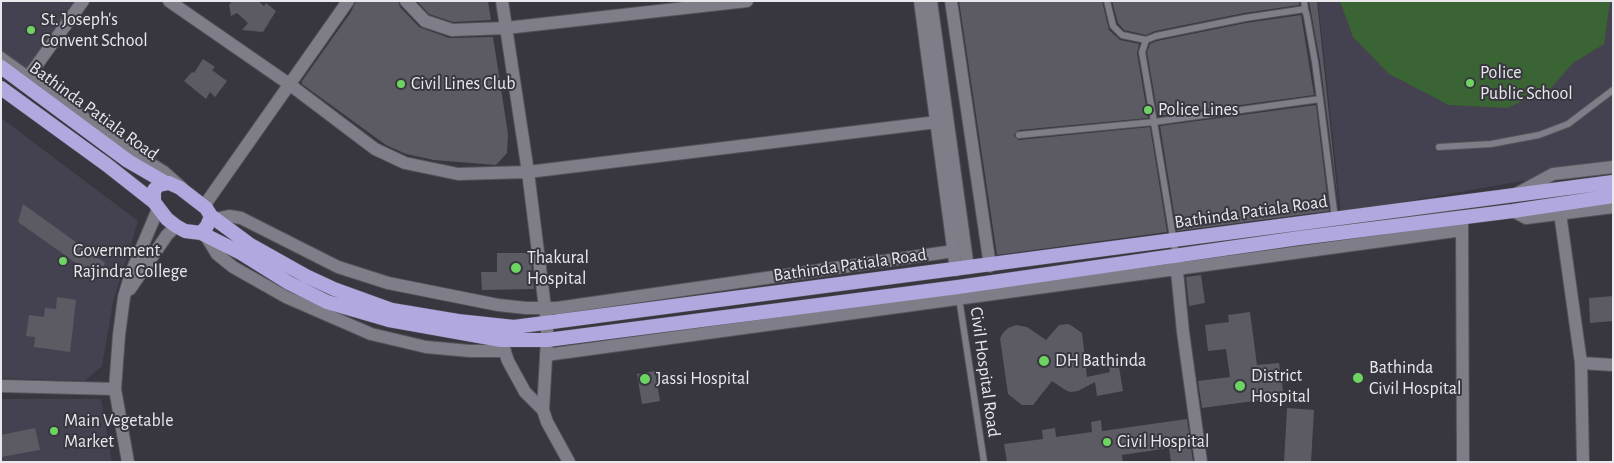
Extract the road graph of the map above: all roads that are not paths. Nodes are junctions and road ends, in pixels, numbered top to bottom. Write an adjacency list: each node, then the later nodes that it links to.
1 (83, 1): 17 (street)
2 (170, 1): 18 (street)
3 (348, 1): 18 (street)
4 (406, 1): 13 (street)
5 (502, 1): 13 (street)
6 (747, 1): 13 (street)
7 (920, 1): 22 (street)
8 (931, 1): 46 (street)
9 (951, 1): 45 (street)
10 (1107, 1): 14 (lane)
11 (1304, 1): 12 (lane)
12 (1305, 9): 14 (lane); 21 (lane)
13 (506, 28): 27 (street)
14 (1146, 40): 23 (lane)
15 (1, 58): 17 (street)
16 (1, 67): 17 (highway, Bathinda Patiala Road)
17 (25, 81): 29 (highway, Bathinda Patiala Road); 30 (street)
18 (289, 84): 27 (street); 37 (street)
19 (1, 88): 34 (highway)
20 (1613, 90): 25 (lane)
21 (1320, 99): 23 (lane); 40 (lane)
22 (937, 122): 27 (street); 46 (street)
23 (1154, 122): 24 (lane); 44 (lane)
24 (1019, 136)
25 (1439, 147)
26 (1613, 167): 31 (street)
27 (528, 172): 52 (street)
28 (1613, 182): 32 (highway)
29 (166, 183): 30 (highway, Bathinda Patiala Road); 34 (highway)
30 (186, 192): 37 (highway, Bathinda Patiala Road)
31 (1516, 194): 32 (highway, Bathinda Patiala Road); 39 (highway, Bathinda Patiala Road)
32 (1581, 194): 33 (highway); 36 (highway)
33 (1613, 196)
34 (156, 205): 42 (highway); 51 (street)
35 (1613, 207): 38 (street)
36 (1513, 211): 38 (street); 41 (highway)
37 (210, 213): 43 (highway); 52 (street); 54 (highway, Bathinda Patiala Road)
38 (1560, 213): 58 (street)
39 (1420, 215): 40 (highway, Bathinda Patiala Road); 41 (highway); 47 (highway)
40 (1335, 220): 44 (highway, Bathinda Patiala Road)
41 (1462, 223): 47 (street); 67 (street)
42 (176, 226): 43 (highway); 51 (street)
43 (204, 234): 56 (highway); 56 (street)
44 (1174, 241): 47 (lane); 48 (highway, Bathinda Patiala Road)
45 (987, 245): 46 (street); 48 (street)
46 (959, 249): 49 (street); 52 (street)
47 (1176, 262): 50 (highway); 66 (street)
48 (990, 266): 49 (highway, Bathinda Patiala Road)
49 (962, 269): 53 (highway, Bathinda Patiala Road)
50 (958, 293): 55 (highway); 57 (street); 65 (lane, Civil Hospital Road)
51 (124, 297): 61 (street)
52 (545, 308): 53 (street)
53 (547, 324): 54 (highway, Bathinda Patiala Road); 55 (street)
54 (496, 325): 56 (street)
55 (547, 340): 56 (highway); 57 (street)
56 (503, 346): 62 (street)
57 (546, 355): 62 (street)
58 (1581, 363): 59 (street); 68 (street)
59 (1613, 365)
60 (1, 386): 61 (street)
61 (115, 389): 63 (street)
62 (543, 410): 64 (street)
63 (128, 462)
64 (569, 462)
65 (984, 462)
66 (1201, 462)
67 (1463, 462)
68 (1583, 462)

